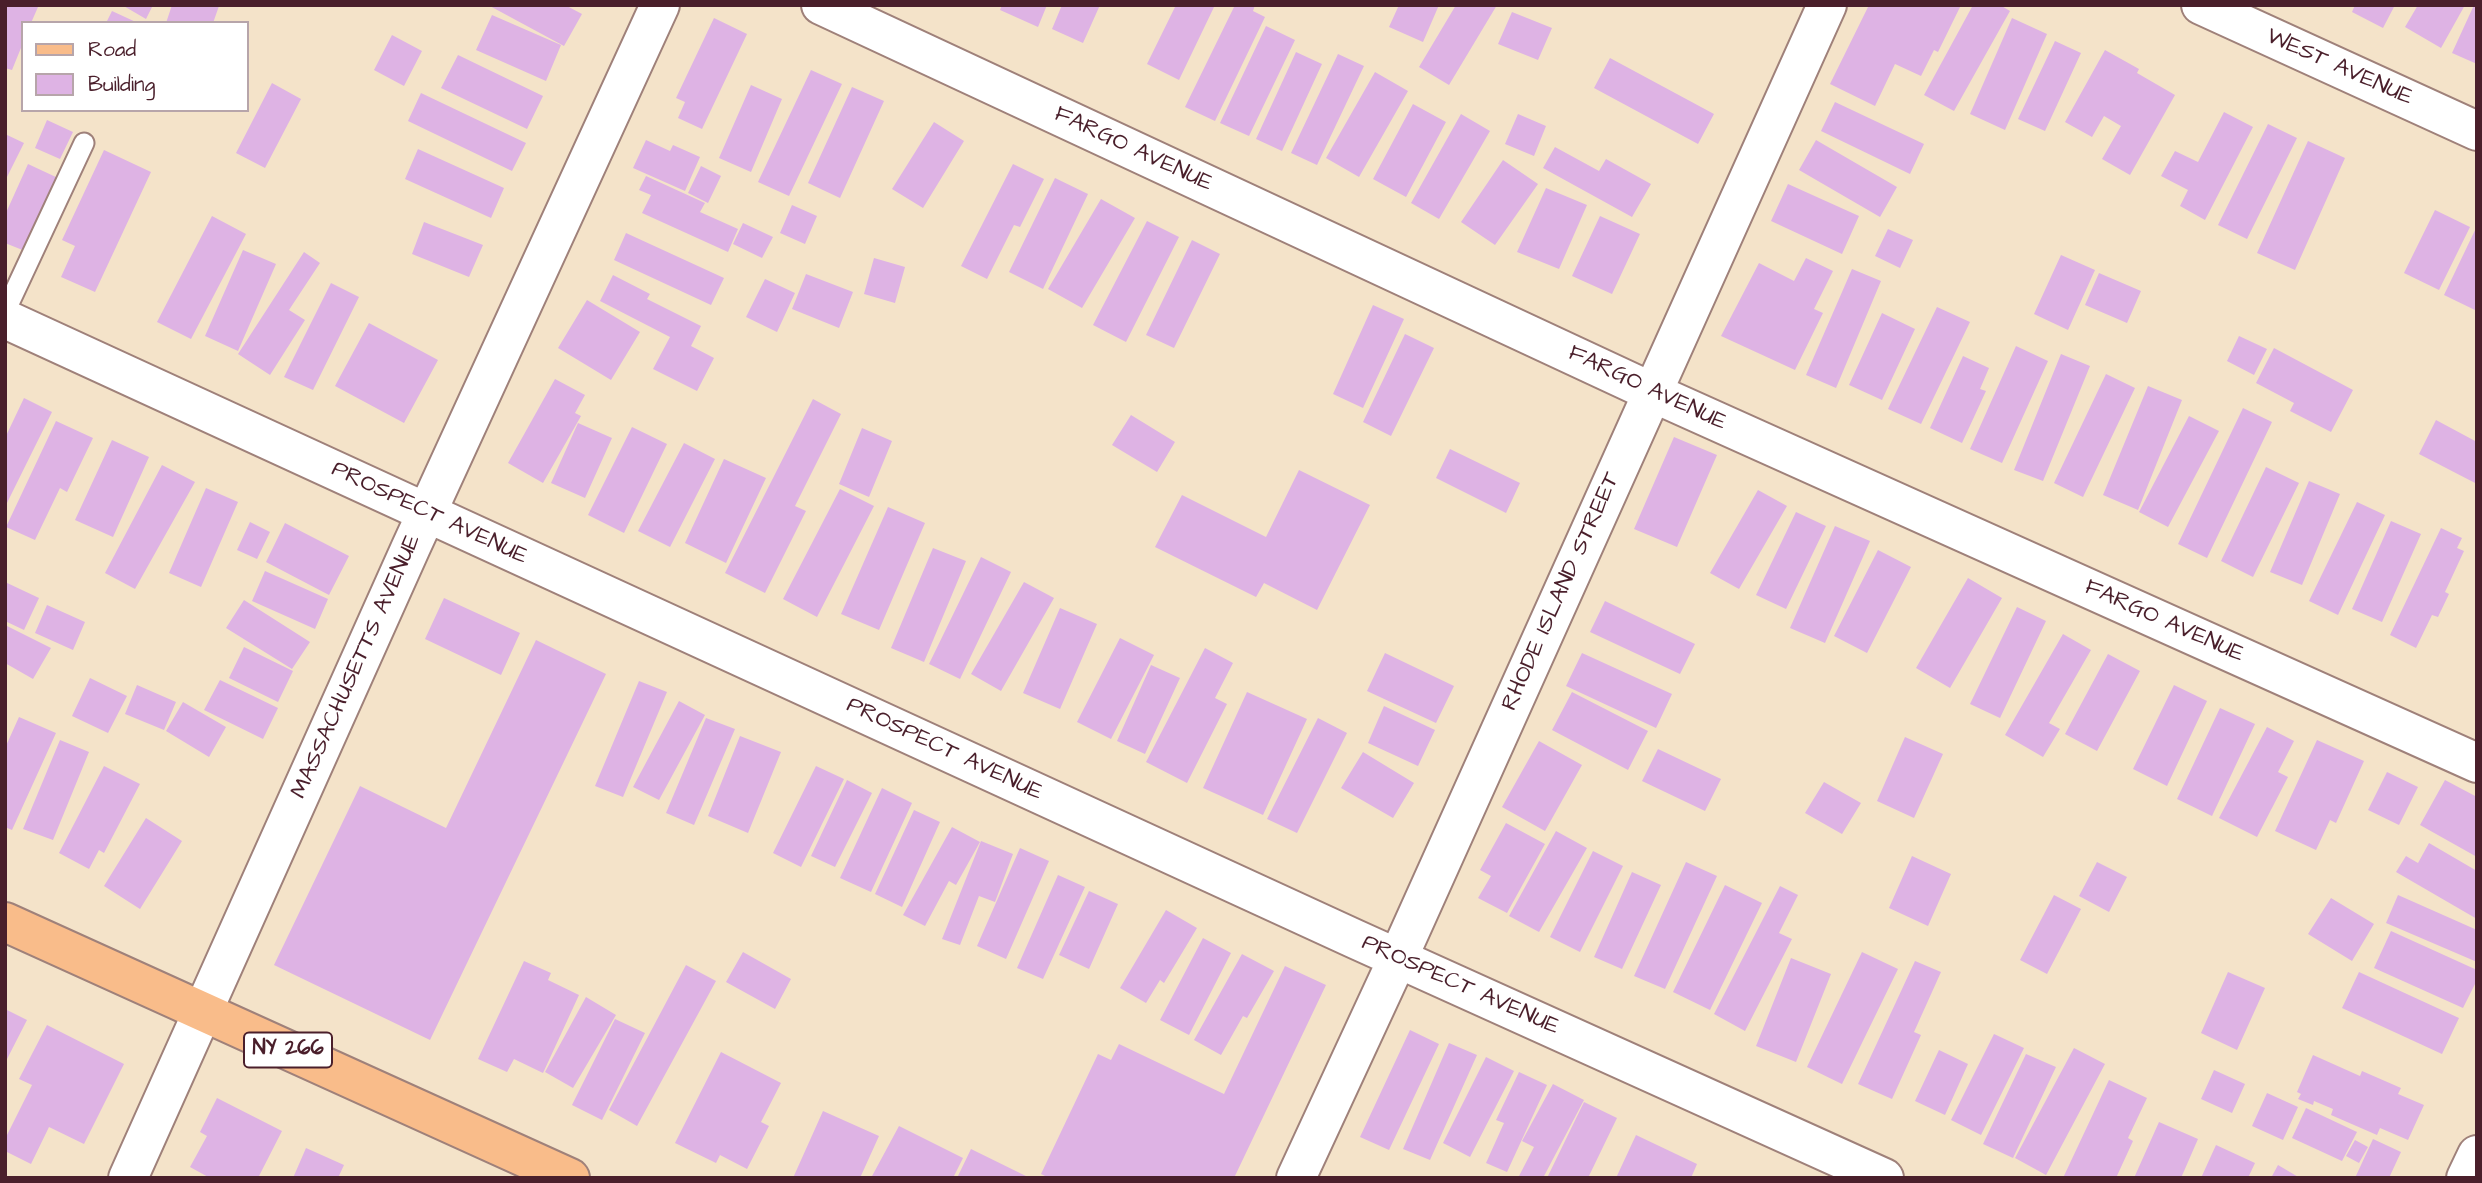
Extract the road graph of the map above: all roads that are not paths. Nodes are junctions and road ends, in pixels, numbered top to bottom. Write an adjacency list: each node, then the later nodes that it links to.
1 (660, 5): 10 (street, MASSACHUSETTS AVENUE)
2 (821, 5): 9 (street, FARGO AVENUE)
3 (1827, 5): 9 (street, RHODE ISLAND STREET)
4 (2201, 5): 5 (street, WEST AVENUE)
5 (2477, 131)
6 (85, 143): 7 (lane)
7 (5, 312)
8 (5, 319): 10 (street, PROSPECT AVENUE)
9 (1651, 391): 11 (street, FARGO AVENUE); 13 (street, RHODE ISLAND STREET)
10 (427, 513): 13 (street, PROSPECT AVENUE); 14 (street, MASSACHUSETTS AVENUE)
11 (2477, 763)
12 (5, 922): 14 (main road, NY 266)
13 (1398, 958): 18 (street, RHODE ISLAND STREET); 19 (street, PROSPECT AVENUE)
14 (203, 1011): 16 (street, MASSACHUSETTS AVENUE); 17 (main road, NY 266)
15 (2477, 1155): 20 (street)
16 (128, 1178)
17 (570, 1178)
18 (1296, 1178)
19 (1884, 1178)
20 (2466, 1178)

